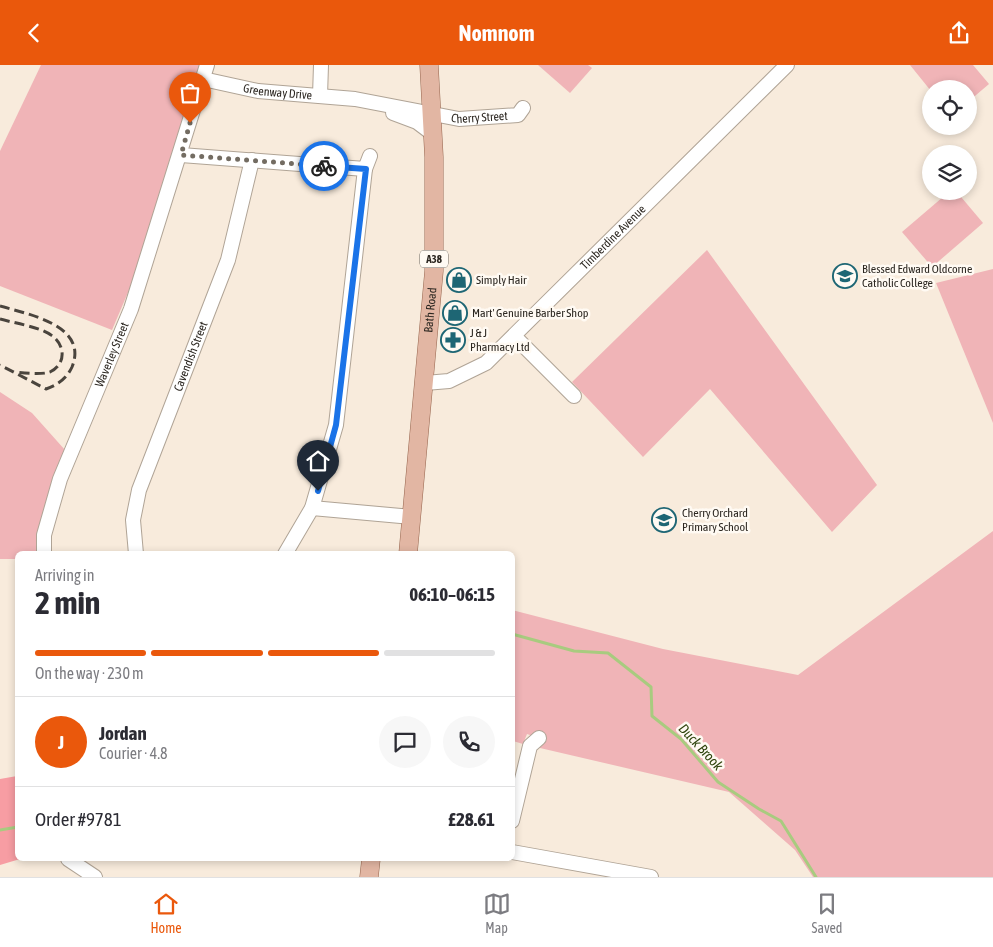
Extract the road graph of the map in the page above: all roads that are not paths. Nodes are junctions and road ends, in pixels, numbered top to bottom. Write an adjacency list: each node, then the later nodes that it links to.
1 (207, 65): 5 (street, Waverley Street)
2 (320, 65): 6 (street)
3 (429, 65): 9 (main road, Bath Road / A38)
4 (787, 65): 13 (street, Timberdine Avenue)
5 (203, 79): 6 (street, Greenway Drive); 11 (street, Waverley Street)
6 (320, 96): 7 (street, Greenway Drive)
7 (354, 99): 9 (street, Greenway Drive); 10 (street, Greenway Drive)
8 (523, 108): 9 (street, Cherry Street)
9 (432, 115): 10 (main road, Bath Road / A38)
10 (433, 134): 14 (main road, Bath Road / A38)
11 (181, 155): 12 (street); 18 (street, Waverley Street)
12 (252, 160): 16 (street); 19 (street, Cavendish Street)
13 (514, 336): 14 (street, Timberdine Avenue); 15 (street)
14 (425, 383): 17 (main road, Bath Road / A38)
15 (574, 396)
16 (312, 507): 17 (street); 20 (street)
17 (412, 517): 21 (main road, Bath Road / A38)
18 (44, 551)
19 (136, 551)
20 (286, 551)
21 (408, 551)
22 (539, 737): 23 (street)
23 (515, 809)
24 (515, 853): 29 (street)
25 (71, 861): 27 (street)
26 (371, 861): 28 (main road)
27 (95, 877)
28 (369, 877)
29 (651, 877)

